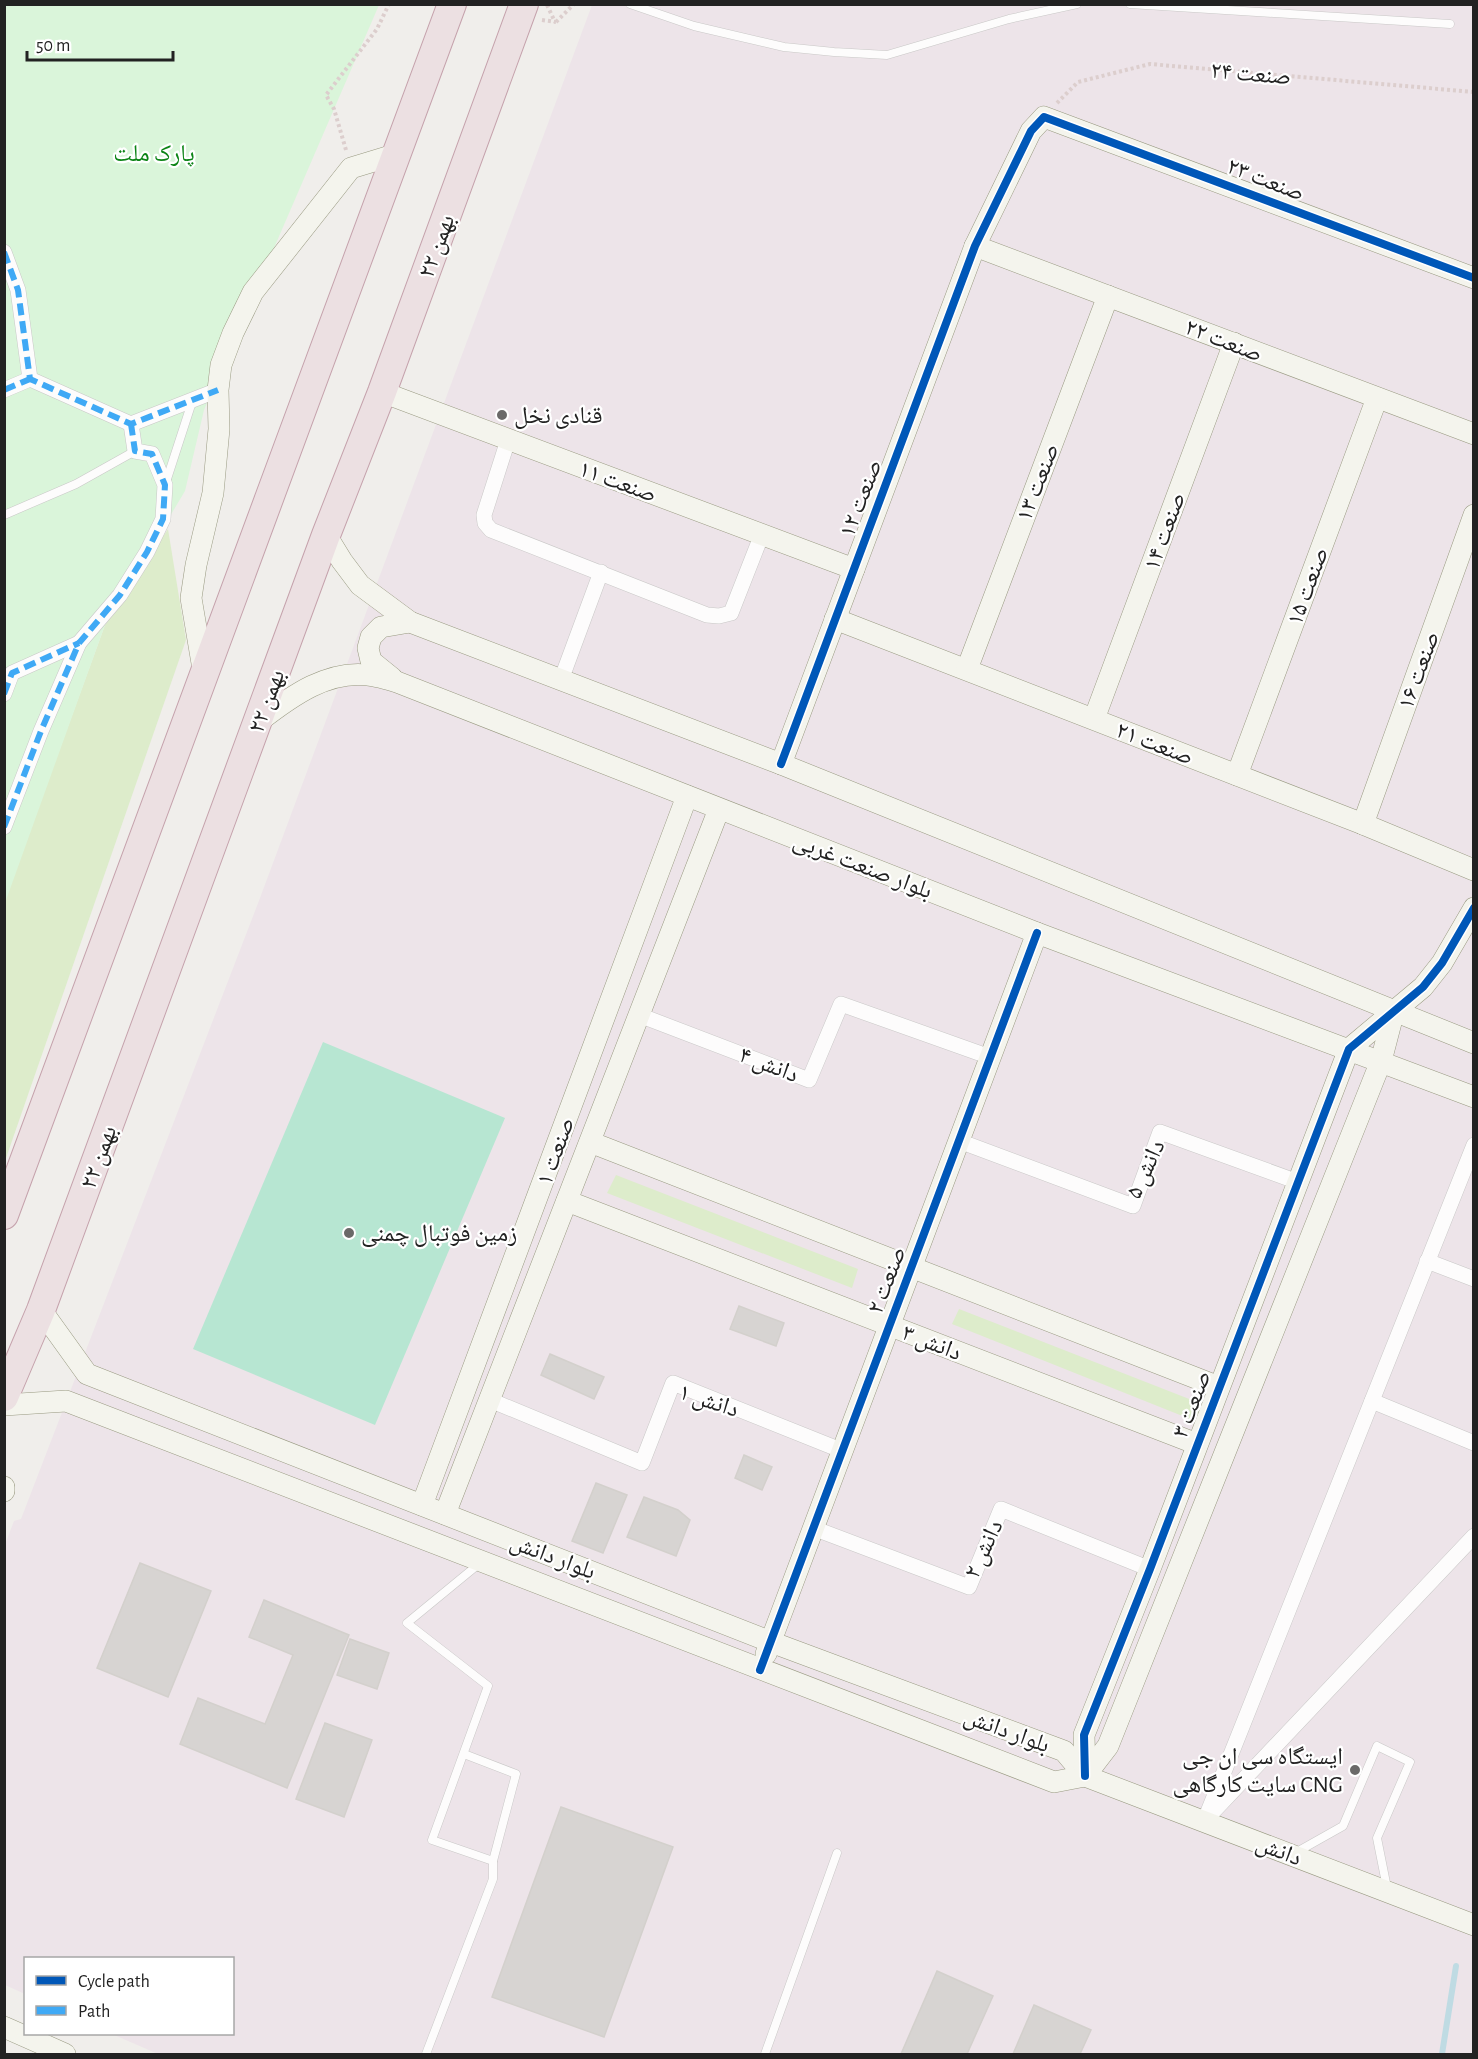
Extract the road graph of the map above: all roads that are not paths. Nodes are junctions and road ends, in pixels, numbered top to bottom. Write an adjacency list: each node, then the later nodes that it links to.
1 (452, 4): 9 (highway)
2 (524, 4): 18 (highway, ۲۲ بهمن)
3 (630, 4): 4 (lane)
4 (1077, 4)
5 (1130, 4): 6 (lane)
6 (1216, 7): 7 (lane)
7 (1450, 24)
8 (1044, 117): 10 (street, صنعت ۱۲); 12 (street, صنعت ۲۳)
9 (397, 154): 17 (street); 36 (highway)
10 (975, 246): 13 (street, صنعت ۲۲); 30 (street, صنعت ۱۲)
11 (4, 252): 15 (street)
12 (1473, 278)
13 (1108, 296): 14 (street, صنعت ۲۲); 35 (street, صنعت ۱۳)
14 (1234, 343): 19 (street, صنعت ۲۲); 40 (street, صنعت ۱۴)
15 (30, 379): 16 (street); 21 (street)
16 (4, 390)
17 (218, 390): 20 (street); 36 (street)
18 (382, 392): 23 (street, صنعت ۱۱); 29 (highway, ۲۲ بهمن)
19 (1377, 398): 22 (street, صنعت ۲۲); 43 (street, صنعت ۱۵)
20 (192, 400): 21 (street); 25 (lane)
21 (131, 424): 24 (street)
22 (1473, 434)
23 (508, 440): 28 (street, صنعت ۱۱); 31 (street)
24 (135, 451): 25 (street); 26 (lane)
25 (165, 485): 34 (street)
26 (4, 514)
27 (1473, 515): 46 (street, صنعت ۱۶)
28 (762, 534): 30 (street, صنعت ۱۱); 31 (street)
29 (326, 535): 33 (street); 41 (highway, ۲۲ بهمن)
30 (854, 569): 32 (street, صنعت ۱۲)
31 (601, 572): 37 (street)
32 (835, 619): 35 (street, صنعت ۲۱); 42 (street, صنعت ۱۲)
33 (411, 622): 37 (street); 38 (street)
34 (79, 643): 39 (street); 47 (street)
35 (967, 669): 40 (street, صنعت ۲۱)
36 (204, 675): 63 (highway)
37 (561, 680): 42 (street)
38 (397, 682): 41 (street, بلوار صنعت غربی); 44 (street, بلوار صنعت غربی)
39 (4, 694)
40 (1094, 719): 43 (street, صنعت ۲۱)
41 (258, 722): 67 (highway, ۲۲ بهمن)
42 (781, 764): 51 (street)
43 (1237, 775): 46 (street, صنعت ۲۱)
44 (687, 796): 45 (street, بلوار صنعت غربی); 77 (street, صنعت ۱)
45 (719, 809): 50 (street, بلوار صنعت غربی); 52 (street, صنعت ۱)
46 (1363, 824): 48 (street, صنعت ۲۱)
47 (4, 827)
48 (1473, 870)
49 (1473, 908): 51 (street)
50 (1037, 933): 54 (street, بلوار صنعت غربی); 55 (street, صنعت ۲)
51 (1394, 1011): 53 (street); 54 (street); 56 (street, صنعت ۳)
52 (639, 1015): 55 (street, دانش ۴); 59 (street, صنعت ۱)
53 (1473, 1043)
54 (1349, 1049): 56 (street, بلوار صنعت غربی); 61 (street, صنعت ۳)
55 (990, 1057): 58 (street, صنعت ۲)
56 (1381, 1061): 57 (street, بلوار صنعت غربی); 87 (street, صنعت ۳)
57 (1473, 1097)
58 (959, 1141): 61 (street, دانش ۵); 65 (street, صنعت ۲)
59 (590, 1142): 62 (street, صنعت ۱); 65 (street)
60 (1473, 1145): 64 (street)
61 (1298, 1182): 69 (street, صنعت ۳)
62 (567, 1201): 68 (street, دانش ۳); 71 (street, صنعت ۱)
63 (4, 1215)
64 (1427, 1261): 66 (street); 72 (street)
65 (912, 1267): 68 (street, صنعت ۲); 69 (street)
66 (1473, 1279)
67 (41, 1310): 70 (highway, ۲۲ بهمن); 77 (street, بلوار دانش)
68 (890, 1325): 75 (street, دانش ۳); 76 (street, صنعت ۲)
69 (1219, 1387): 75 (street, صنعت ۳)
70 (4, 1397)
71 (490, 1400): 76 (street, دانش ۱); 78 (street, صنعت ۱)
72 (1372, 1401): 74 (street); 88 (street)
73 (4, 1405): 82 (street, بلوار دانش)
74 (1473, 1443)
75 (1197, 1444): 83 (street, صنعت ۳)
76 (843, 1451): 79 (street, صنعت ۲)
77 (422, 1505): 78 (street, بلوار دانش)
78 (446, 1514): 80 (street, بلوار دانش)
79 (813, 1528): 83 (street, دانش ۲); 84 (street, صنعت ۲)
80 (493, 1533): 82 (street); 84 (street, بلوار دانش)
81 (1473, 1536): 88 (street)
82 (482, 1562): 85 (street, بلوار دانش); 86 (lane)
83 (1150, 1569): 87 (street, صنعت ۳)
84 (771, 1642): 85 (street, صنعت ۲); 87 (street, بلوار دانش)
85 (760, 1670): 87 (street, بلوار دانش)
86 (464, 1754): 91 (lane); 91 (lane)
87 (1085, 1776): 88 (street, دانش)
88 (1204, 1822): 90 (street, دانش)
89 (837, 1853): 97 (lane)
90 (1291, 1855): 92 (street, دانش); 92 (lane)
91 (493, 1861): 96 (lane)
92 (1388, 1892): 93 (street, دانش)
93 (1473, 1925)
94 (4, 2027): 95 (street)
95 (65, 2055)
96 (426, 2055)
97 (765, 2055)

